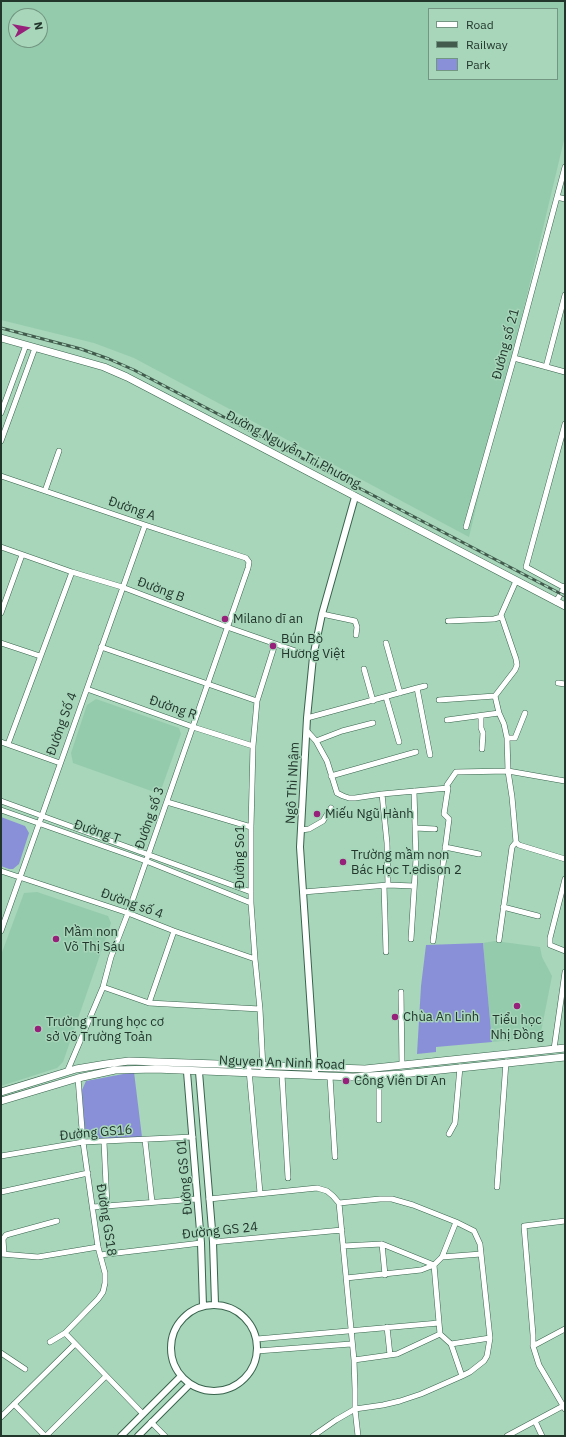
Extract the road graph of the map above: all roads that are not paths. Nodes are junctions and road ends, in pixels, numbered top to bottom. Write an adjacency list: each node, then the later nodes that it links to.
1 (565, 167): 2 (street, Đường số 21)
2 (557, 197): 3 (street); 8 (street, Đường số 21)
3 (565, 199)
4 (565, 295): 9 (street)
5 (1, 338): 6 (main road, Đường Nguyễn Tri Phương)
6 (26, 345): 7 (main road, Đường Nguyễn Tri Phương); 11 (street)
7 (35, 348): 13 (street); 17 (main road, Đường Nguyễn Tri Phương)
8 (514, 358): 9 (street); 19 (street, Đường số 21)
9 (546, 367): 10 (street)
10 (565, 372)
11 (1, 413)
12 (565, 424): 26 (street)
13 (1, 441)
14 (59, 451): 16 (street)
15 (1, 476): 16 (street, Đường A)
16 (45, 491): 18 (street, Đường A)
17 (355, 497): 24 (main road, Đường Nguyễn Tri Phương); 30 (street, Ngô Thì Nhậm)
18 (145, 525): 22 (street, Đường A); 25 (street, Đường Số 4)
19 (466, 527)
20 (1, 547): 21 (street, Đường B)
21 (22, 555): 23 (street, Đường B); 29 (street)
22 (248, 568): 33 (street, Đường số 3)
23 (72, 572): 25 (street, Đường B); 39 (street)
24 (516, 581): 27 (main road, Đường Nguyễn Tri Phương); 31 (street)
25 (122, 587): 33 (street, Đường B); 38 (street, Đường Số 4)
26 (565, 587): 27 (street)
27 (556, 602): 28 (main road, Đường Nguyễn Tri Phương)
28 (565, 606)
29 (1, 613)
30 (322, 614): 34 (street); 40 (street, Ngô Thì Nhậm)
31 (501, 617): 32 (street); 49 (street)
32 (448, 621)
33 (227, 627): 37 (street, Đường B); 43 (street, Đường số 3)
34 (356, 634)
35 (386, 642): 48 (street)
36 (1, 643): 39 (street)
37 (276, 644): 40 (street, Đường B); 52 (street, Đường So1)
38 (101, 647): 43 (street); 47 (street, Đường Số 4)
39 (40, 656): 66 (street)
40 (313, 657): 57 (street, Ngô Thì Nhậm)
41 (364, 670): 53 (street)
42 (558, 683): 44 (street)
43 (208, 684): 52 (street); 60 (street, Đường số 3)
44 (565, 684)
45 (425, 686): 46 (street)
46 (417, 688): 48 (street); 70 (street)
47 (86, 689): 60 (street, Đường R); 71 (street, Đường Số 4)
48 (400, 693): 50 (street)
49 (495, 696): 51 (street); 54 (street)
50 (386, 697): 53 (street); 65 (street)
51 (439, 700)
52 (257, 701): 67 (street, Đường So1)
53 (373, 701): 57 (street)
54 (499, 713): 56 (street); 62 (street)
55 (525, 713): 62 (street)
56 (480, 716): 58 (street); 68 (street)
57 (307, 718): 61 (street, Ngô Thì Nhậm)
58 (447, 720)
59 (373, 723): 64 (street)
60 (193, 727): 67 (street, Đường R); 79 (street, Đường số 3)
61 (307, 730): 64 (street); 87 (street, Ngô Thì Nhậm)
62 (507, 738): 72 (street)
63 (1, 742): 66 (street)
64 (316, 742): 73 (street)
65 (399, 742)
66 (8, 744): 71 (street)
67 (253, 746): 84 (street, Đường So1)
68 (482, 749)
69 (416, 752): 73 (street)
70 (430, 755)
71 (60, 763): 82 (street, Đường Số 4)
72 (508, 771): 74 (street); 75 (street); 88 (street)
73 (331, 776): 77 (street)
74 (565, 781)
75 (448, 785)
76 (414, 791): 77 (street); 85 (street); 89 (street)
77 (382, 794): 97 (street)
78 (1, 801): 82 (street, Đường T)
79 (167, 802): 84 (street); 90 (street, Đường số 3)
80 (331, 808): 87 (street)
81 (1, 810): 83 (street, Đường T)
82 (41, 816): 83 (street, Đường Số 4); 90 (street, Đường T)
83 (38, 823): 93 (street, Đường T); 95 (street, Đường Số 4)
84 (251, 827): 99 (street, Đường So1)
85 (415, 828): 86 (street); 98 (street)
86 (435, 829)
87 (301, 830): 100 (street, Ngô Thì Nhậm)
88 (516, 842): 92 (street); 102 (street)
89 (445, 847): 91 (street); 109 (street)
90 (149, 854): 93 (street, Đường số 3); 99 (street, Đường T)
91 (479, 854)
92 (565, 859)
93 (146, 861): 101 (street, Đường T); 103 (street, Đường số 3)
94 (1, 871): 95 (street, Đường số 4)
95 (20, 878): 103 (street, Đường số 4); 105 (street, Đường Số 4)
96 (565, 879): 110 (street)
97 (386, 886): 98 (street); 100 (street); 111 (street)
98 (414, 886): 107 (street)
99 (251, 892): 101 (street, Đường So1)
100 (303, 892): 128 (street, Ngô Thì Nhậm)
101 (251, 903): 112 (street, Đường So1)
102 (503, 907): 104 (street); 108 (street)
103 (128, 913): 106 (street, Đường số 4); 114 (street, Đường số 3)
104 (538, 916)
105 (1, 931)
106 (174, 931): 112 (street, Đường số 4); 116 (street)
107 (411, 939)
108 (499, 940)
109 (433, 941)
110 (565, 950)
111 (386, 952)
112 (255, 959): 117 (street, Đường So1)
113 (565, 972): 119 (street)
114 (103, 987): 116 (street); 131 (street, Đường số 3)
115 (401, 992): 126 (street)
116 (149, 1003): 117 (street)
117 (260, 1009): 130 (street, Đường So1)
118 (565, 1048): 119 (main road)
119 (554, 1049): 121 (main road); 126 (main road)
120 (565, 1057): 121 (main road, Nguyen An Ninh Road)
121 (555, 1058): 122 (main road, Nguyen An Ninh Road)
122 (506, 1062): 127 (main road, Nguyen An Ninh Road); 154 (street)
123 (187, 1063): 124 (main road); 129 (main road); 132 (main road)
124 (198, 1063): 125 (main road); 133 (main road)
125 (249, 1065): 130 (main road); 134 (street)
126 (402, 1065): 128 (main road); 135 (main road)
127 (460, 1067): 135 (main road, Nguyen An Ninh Road); 144 (street)
128 (315, 1068): 130 (main road); 137 (street, Ngô Thì Nhậm)
129 (76, 1069): 131 (main road); 140 (main road)
130 (263, 1070): 134 (main road, Nguyen An Ninh Road); 136 (main road, Nguyen An Ninh Road)
131 (67, 1072): 141 (main road)
132 (188, 1072): 133 (main road, Nguyen An Ninh Road); 140 (main road, Nguyen An Ninh Road); 146 (street, Đường GS 01)
133 (199, 1072): 134 (main road, Nguyen An Ninh Road); 145 (street, Đường GS 01)
134 (250, 1073): 156 (street)
135 (402, 1074): 138 (main road, Nguyen An Ninh Road)
136 (282, 1075): 137 (main road, Nguyen An Ninh Road); 153 (street)
137 (315, 1076): 139 (main road, Nguyen An Ninh Road)
138 (379, 1076): 139 (main road, Nguyen An Ninh Road); 143 (street)
139 (330, 1077): 151 (street)
140 (78, 1078): 142 (main road, Nguyen An Ninh Road); 148 (street, Đường GS18)
141 (1, 1092)
142 (1, 1102)
143 (379, 1120)
144 (449, 1134)
145 (204, 1136): 146 (street); 157 (street, Đường GS 01)
146 (192, 1137): 147 (street, Đường GS16); 158 (street, Đường GS 01)
147 (145, 1140): 149 (street, Đường GS16); 159 (street)
148 (83, 1142): 149 (street, Đường GS16); 150 (street, Đường GS16); 152 (street, Đường GS18)
149 (104, 1142): 161 (street)
150 (1, 1156)
151 (335, 1157)
152 (88, 1173): 155 (street); 162 (street, Đường GS18)
153 (288, 1178)
154 (497, 1187)
155 (1, 1192)
156 (260, 1193): 157 (street); 160 (street)
157 (209, 1198): 158 (street); 167 (street, Đường GS 01)
158 (198, 1199): 159 (street); 168 (street, Đường GS 01)
159 (152, 1202): 161 (street)
160 (339, 1204): 165 (street); 166 (street)
161 (107, 1206): 162 (street)
162 (93, 1207): 171 (street, Đường GS18)
163 (57, 1221): 172 (street)
164 (565, 1221): 193 (street)
165 (456, 1222): 173 (street); 175 (street)
166 (342, 1230): 167 (street, Đường GS 24); 170 (street)
167 (213, 1242): 168 (street, Đường GS 24); 179 (street, Đường GS 01)
168 (201, 1243): 174 (street, Đường GS 24); 180 (street, Đường GS 01)
169 (382, 1244): 170 (street); 176 (street); 177 (street)
170 (343, 1246): 178 (street)
171 (98, 1247): 172 (street); 174 (street, Đường GS18)
172 (2, 1254)
173 (481, 1254): 175 (street); 187 (street)
174 (100, 1255): 185 (street, Đường GS18)
175 (442, 1257): 176 (street)
176 (434, 1264): 177 (street); 181 (street)
177 (385, 1275): 178 (street)
178 (346, 1278): 184 (street)
179 (215, 1304): 180 (street); 188 (street)
180 (203, 1306): 200 (street)
181 (439, 1323): 182 (street); 186 (street)
182 (387, 1327): 184 (street); 196 (street)
183 (565, 1330): 193 (street)
184 (350, 1331): 188 (street); 191 (street)
185 (65, 1333): 189 (street, Đường GS18); 190 (street)
186 (440, 1334): 192 (street); 196 (street)
187 (490, 1338): 192 (street); 201 (street)
188 (257, 1339): 194 (street)
189 (50, 1342)
190 (75, 1344): 199 (street); 203 (street)
191 (352, 1344): 194 (street); 197 (street)
192 (451, 1344): 201 (street)
193 (533, 1346): 204 (street)
194 (257, 1351): 202 (street)
195 (1, 1353): 198 (street)
196 (390, 1355): 197 (street)
197 (354, 1360): 205 (street)
198 (25, 1369)
199 (106, 1376): 206 (street); 210 (street)
200 (181, 1376): 202 (street); 206 (street)
201 (462, 1376): 205 (street)
202 (190, 1384): 209 (street)
203 (14, 1404): 207 (street); 210 (street)
204 (564, 1406): 208 (street)
205 (355, 1409): 214 (street); 215 (street)
206 (143, 1414): 209 (street); 211 (street)
207 (1, 1417)
208 (535, 1421): 216 (street); 217 (street)
209 (151, 1422): 212 (street); 213 (street)
210 (45, 1436)
211 (121, 1436)
212 (138, 1436)
213 (165, 1436)
214 (313, 1436)
215 (358, 1436)
216 (507, 1436)
217 (542, 1436)

